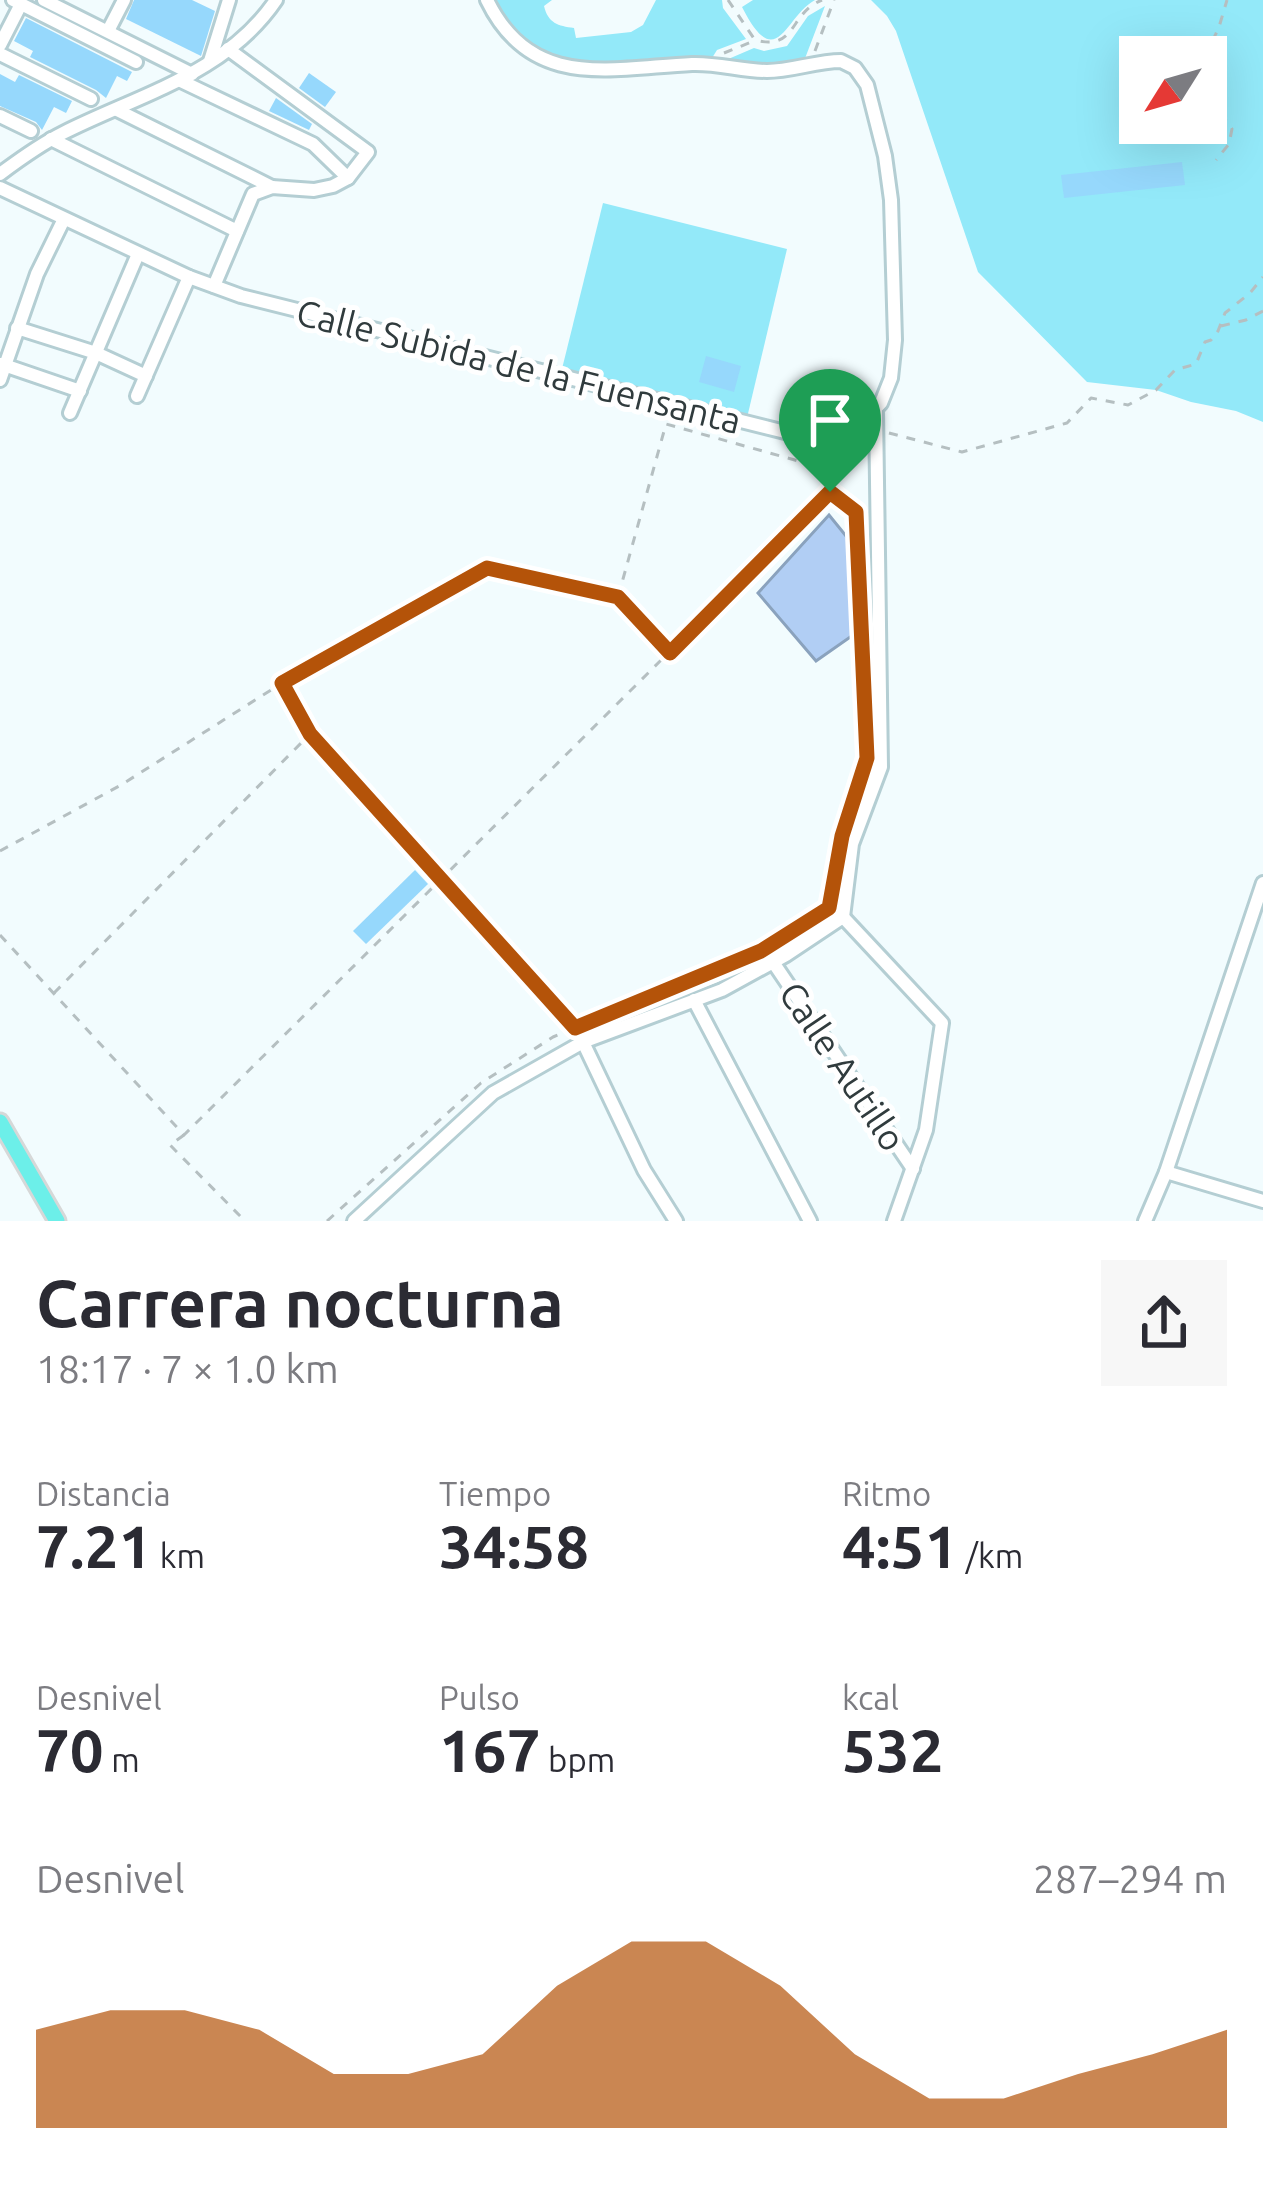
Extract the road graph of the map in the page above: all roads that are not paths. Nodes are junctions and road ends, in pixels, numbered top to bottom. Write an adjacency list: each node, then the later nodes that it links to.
1 (44, 0): 7 (street)
2 (124, 0): 7 (street)
3 (229, 0): 11 (street)
4 (275, 0): 8 (street)
5 (487, 0): 34 (street)
6 (17, 2): 9 (street); 10 (street)
7 (108, 32): 12 (street)
8 (228, 49): 11 (street); 19 (street)
9 (0, 50): 13 (street)
10 (136, 62)
11 (210, 62): 12 (street)
12 (187, 78): 14 (street); 19 (street)
13 (91, 99)
14 (117, 110): 17 (street); 20 (street)
15 (0, 116): 16 (street)
16 (31, 131)
17 (51, 140): 18 (street); 23 (street)
18 (0, 174)
19 (348, 178): 20 (street)
20 (272, 187): 23 (street)
21 (0, 188): 22 (street, Calle Subida de la Fuensanta)
22 (64, 219): 24 (street, Calle Subida de la Fuensanta); 27 (street)
23 (237, 232): 26 (street)
24 (137, 254): 25 (street, Calle Subida de la Fuensanta); 28 (street)
25 (189, 278): 26 (street, Calle Subida de la Fuensanta); 30 (street)
26 (214, 286): 34 (street, Calle Subida de la Fuensanta)
27 (17, 328): 28 (street); 29 (street)
28 (95, 353): 30 (street); 32 (street)
29 (2, 364): 31 (street); 32 (street)
30 (146, 376): 33 (street)
31 (0, 380)
32 (80, 391): 35 (street)
33 (137, 396)
34 (876, 410): 37 (street)
35 (70, 413)
36 (1263, 883): 43 (street)
37 (843, 917): 38 (street); 42 (street)
38 (773, 962): 39 (street); 42 (street, Calle Autillo)
39 (694, 1000): 40 (street); 48 (street)
40 (583, 1042): 46 (street); 47 (street)
41 (0, 1122): 45 (main road)
42 (913, 1169): 49 (street)
43 (1166, 1172): 44 (street); 50 (street)
44 (1263, 1202)
45 (57, 1221)
46 (354, 1221)
47 (676, 1221)
48 (811, 1221)
49 (894, 1221)
50 (1144, 1221)

